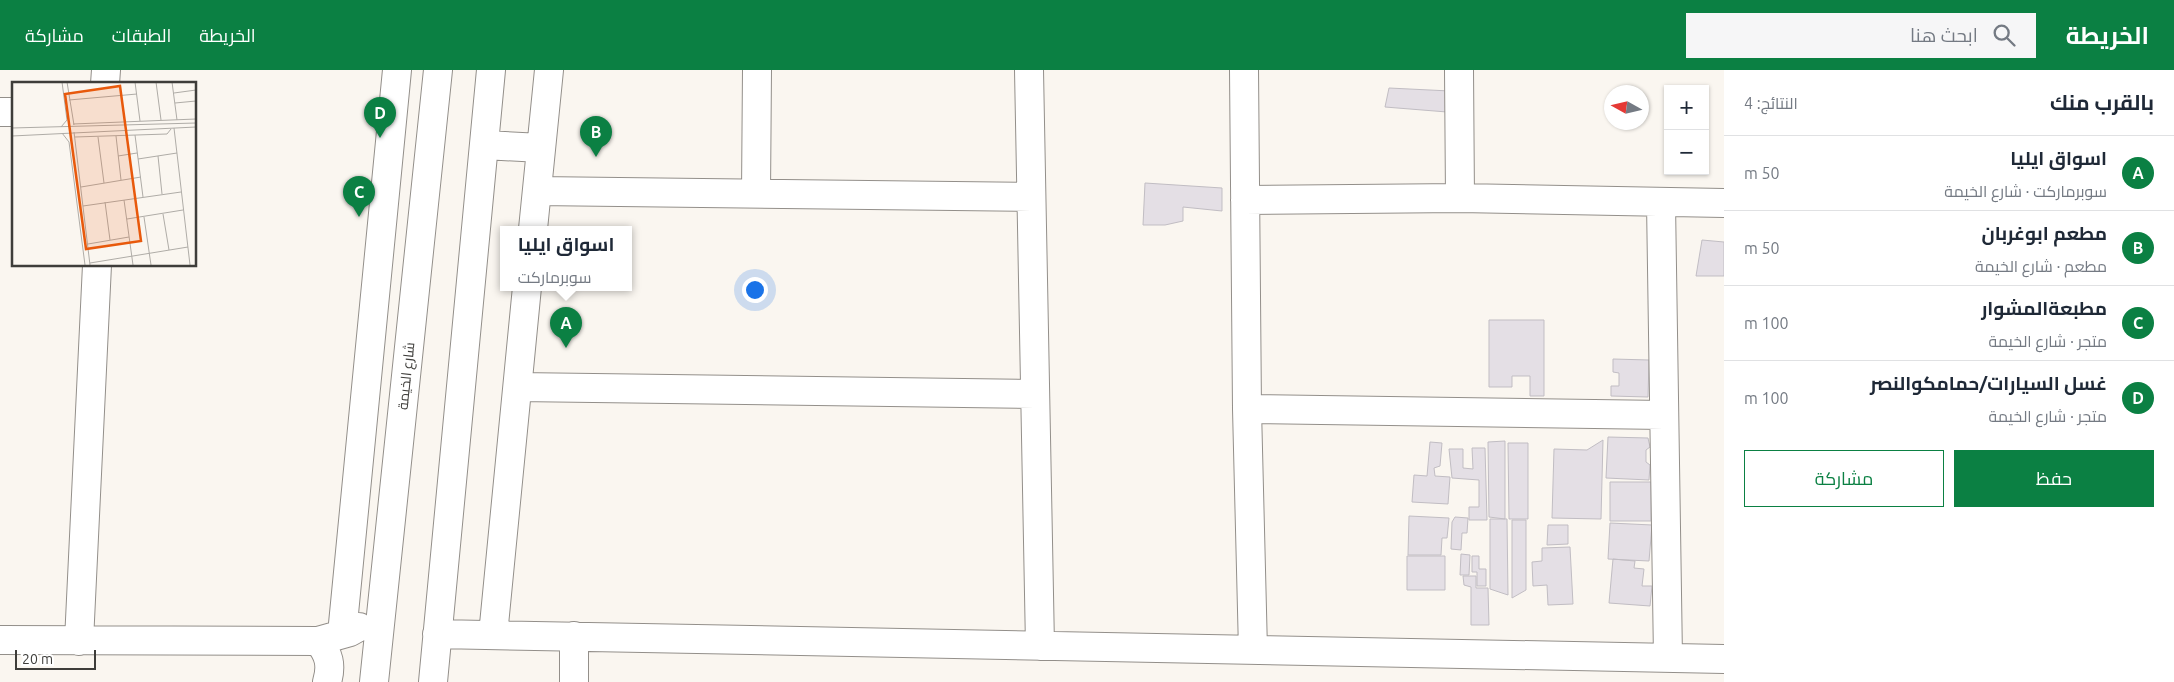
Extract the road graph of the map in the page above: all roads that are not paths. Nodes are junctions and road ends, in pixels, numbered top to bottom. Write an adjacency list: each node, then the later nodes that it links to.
1 (397, 70): 29 (street)
2 (438, 70): 25 (street, شارع الخيمة)
3 (491, 70): 9 (street)
4 (548, 70): 10 (street)
5 (757, 70): 12 (street)
6 (1028, 70): 13 (street)
7 (1244, 70): 15 (street)
8 (1459, 70): 14 (street)
9 (484, 145): 10 (street); 26 (street)
10 (541, 148): 11 (street)
11 (537, 191): 12 (street); 18 (street)
12 (756, 194): 13 (street)
13 (1031, 197): 22 (street)
14 (1460, 198): 15 (street); 16 (street)
15 (1245, 200): 23 (street)
16 (1661, 203): 17 (street); 24 (street)
17 (1724, 203)
18 (533, 226)
19 (96, 266): 31 (street)
20 (527, 291): 21 (street)
21 (518, 387): 22 (street); 27 (street)
22 (1035, 394): 32 (street)
23 (1247, 409): 24 (street); 33 (street)
24 (1664, 415): 34 (street)
25 (382, 605): 29 (street); 37 (street, شارع الخيمة)
26 (437, 634): 27 (street); 38 (street)
27 (493, 634): 28 (street)
28 (574, 636): 32 (street); 39 (street)
29 (330, 637): 31 (street); 36 (street)
30 (0, 640): 31 (street)
31 (79, 641)
32 (1040, 646): 33 (street)
33 (1253, 650): 34 (street)
34 (1668, 658): 35 (street)
35 (1719, 662)
36 (328, 682)
37 (374, 682)
38 (433, 682)
39 (574, 682)

